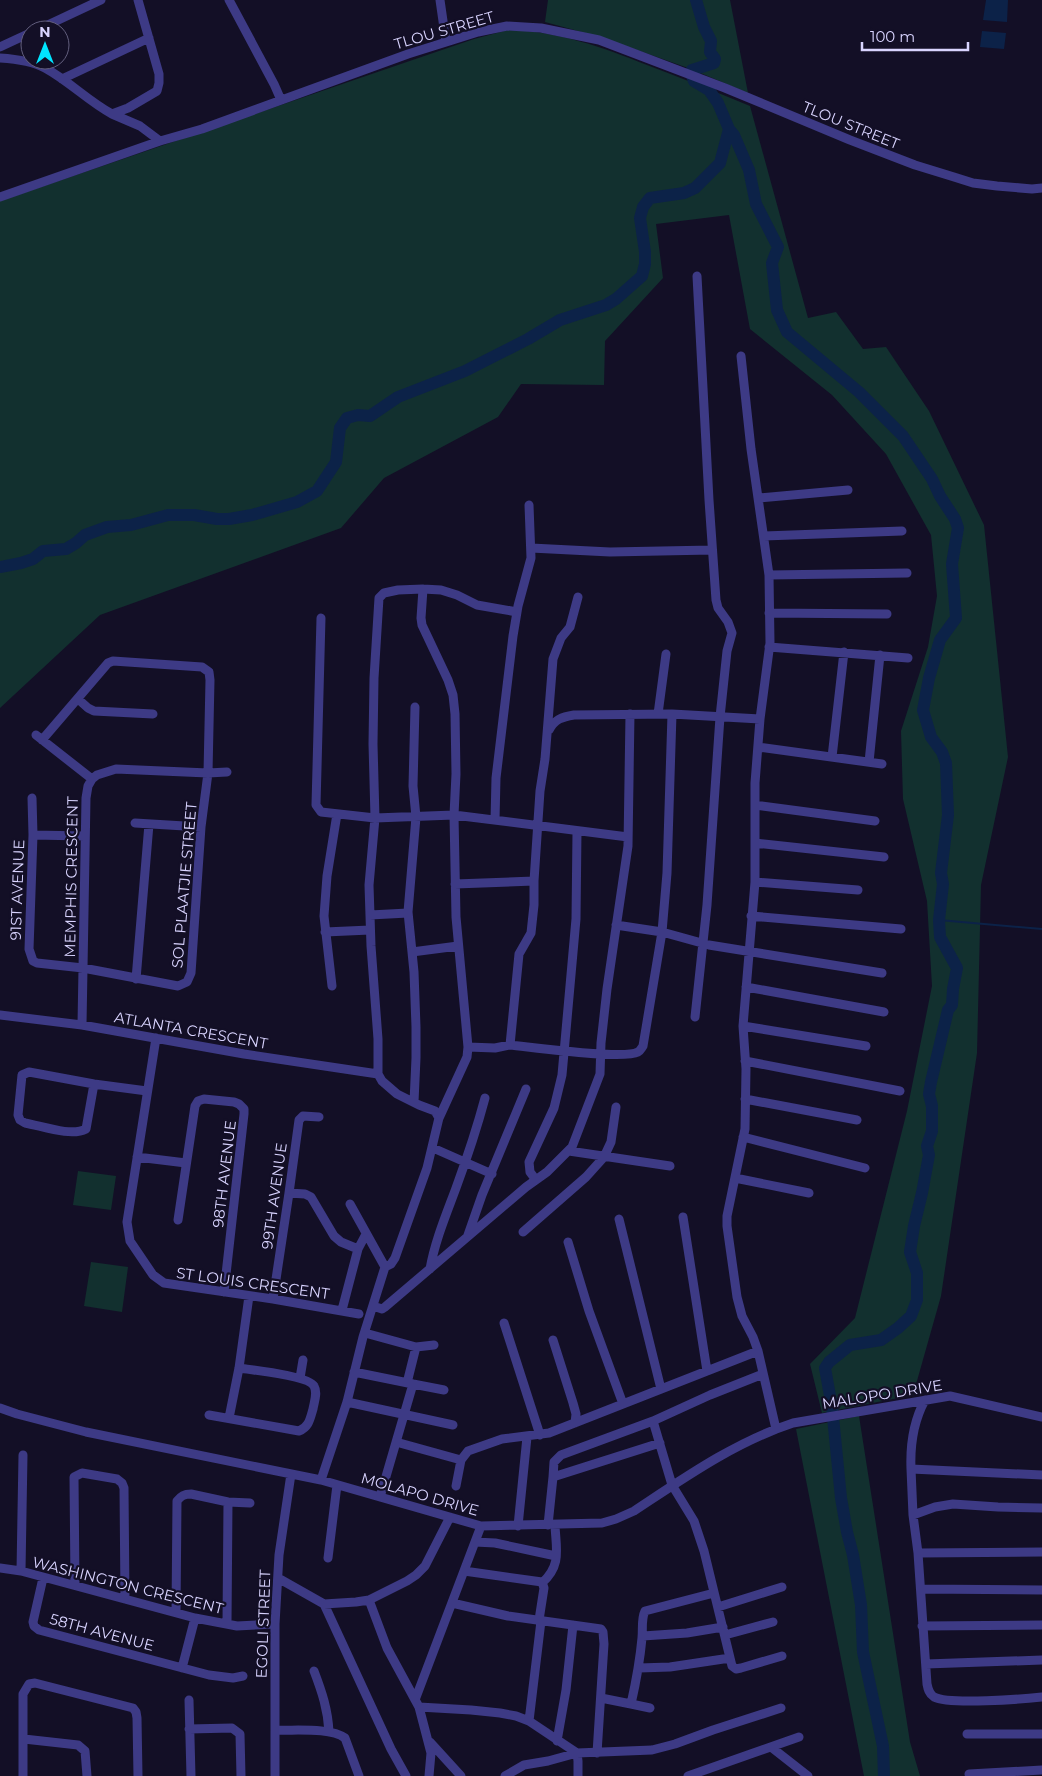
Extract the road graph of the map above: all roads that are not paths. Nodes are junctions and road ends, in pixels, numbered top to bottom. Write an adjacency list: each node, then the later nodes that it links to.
1 (101, 0): 5 (street)
2 (138, 0): 7 (street)
3 (229, 0): 12 (street)
4 (440, 0): 8 (street)
5 (58, 20)
6 (20, 38): 9 (street)
7 (149, 38): 11 (street); 13 (street)
8 (446, 42): 12 (street, TLOU STREET); 15 (street, TLOU STREET)
9 (0, 47)
10 (0, 58): 11 (street)
11 (62, 79): 13 (street)
12 (281, 100): 14 (street, TLOU STREET)
13 (112, 114): 14 (street)
14 (160, 141): 16 (street, TLOU STREET)
15 (1042, 188)
16 (0, 197)
17 (697, 276): 25 (street)
18 (741, 356): 20 (street)
19 (848, 490): 20 (street)
20 (758, 498): 23 (street)
21 (529, 505): 24 (street)
22 (902, 532): 23 (street)
23 (764, 536): 27 (street)
24 (531, 548): 25 (street); 30 (street)
25 (712, 550): 45 (street)
26 (907, 573): 27 (street)
27 (769, 575): 31 (street)
28 (423, 589): 30 (street); 58 (street); 60 (street)
29 (578, 597): 47 (street)
30 (517, 612): 61 (street)
31 (769, 613): 32 (street); 34 (street)
32 (887, 614)
33 (321, 618): 57 (street)
34 (769, 647): 35 (street); 46 (street)
35 (844, 652): 37 (street); 49 (street)
36 (666, 654): 43 (street)
37 (880, 655): 38 (street); 50 (street)
38 (908, 658)
39 (78, 699): 41 (street); 53 (street, SOL PLAATJIE STREET); 54 (street)
40 (416, 707): 59 (street)
41 (153, 714)
42 (630, 714): 43 (street); 47 (street); 70 (street)
43 (658, 714): 44 (street)
44 (672, 714): 45 (street); 84 (street)
45 (720, 717): 46 (street); 85 (street)
46 (760, 719): 48 (street)
47 (548, 733): 65 (street)
48 (758, 747): 49 (street); 56 (street)
49 (832, 757): 50 (street)
50 (869, 762): 51 (street)
51 (882, 764)
52 (227, 772): 53 (street, MEMPHIS CRESCENT)
53 (208, 773): 54 (street, MEMPHIS CRESCENT); 66 (street, SOL PLAATJIE STREET)
54 (92, 779): 69 (street, MEMPHIS CRESCENT)
55 (32, 798): 68 (street, 91ST AVENUE)
56 (755, 805): 62 (street); 71 (street)
57 (336, 814): 60 (street); 83 (street)
58 (454, 815): 59 (street); 61 (street); 75 (street)
59 (416, 817): 60 (street); 77 (street)
60 (375, 818): 78 (street)
61 (496, 820): 65 (street)
62 (875, 821)
63 (135, 823): 64 (street)
64 (149, 824): 66 (street); 91 (street)
65 (537, 824): 67 (street); 73 (street)
66 (201, 827): 91 (street, SOL PLAATJIE STREET)
67 (577, 831): 70 (street); 103 (street)
68 (33, 835): 69 (street); 89 (street, 91ST AVENUE)
69 (85, 836): 89 (street, MEMPHIS CRESCENT)
70 (628, 837): 80 (street)
71 (755, 843): 72 (street); 74 (street)
72 (884, 857)
73 (534, 881): 75 (street); 100 (street)
74 (755, 882): 76 (street); 79 (street)
75 (455, 884): 86 (street)
76 (858, 890)
77 (408, 913): 78 (street); 88 (street)
78 (370, 915): 82 (street)
79 (751, 916): 81 (street); 87 (street)
80 (616, 925): 84 (street); 104 (street)
81 (901, 929)
82 (370, 930): 83 (street); 106 (street)
83 (325, 932): 92 (street)
84 (662, 932): 85 (street); 104 (street)
85 (702, 943): 87 (street); 96 (street)
86 (458, 946): 88 (street); 102 (street)
87 (748, 951): 90 (street); 93 (street)
88 (412, 952): 113 (street)
89 (83, 968): 91 (street, SOL PLAATJIE STREET); 97 (street, MEMPHIS CRESCENT)
90 (882, 974)
91 (136, 979)
92 (332, 986)
93 (746, 987): 94 (street); 98 (street)
94 (884, 1012)
95 (2, 1015): 97 (street, ATLANTA CRESCENT)
96 (695, 1017)
97 (82, 1025): 99 (street, ATLANTA CRESCENT)
98 (743, 1026): 101 (street); 105 (street)
99 (156, 1038): 106 (street, ATLANTA CRESCENT); 109 (street, ST LOUIS CRESCENT)
100 (510, 1045): 102 (street); 103 (street)
101 (866, 1046)
102 (468, 1047): 116 (street)
103 (564, 1050): 104 (street); 129 (street)
104 (601, 1054): 120 (street)
105 (745, 1061): 110 (street); 112 (street)
106 (378, 1074): 113 (street)
107 (94, 1084): 107 (street); 109 (street)
108 (526, 1089): 127 (street)
109 (147, 1091): 121 (street, ST LOUIS CRESCENT)
110 (900, 1091)
111 (485, 1098): 123 (street)
112 (745, 1099): 117 (street); 118 (street)
113 (414, 1102): 116 (street)
114 (616, 1107): 122 (street)
115 (319, 1117): 130 (street, 99TH AVENUE)
116 (439, 1118): 119 (street)
117 (857, 1120)
118 (743, 1137): 126 (street); 128 (street)
119 (433, 1148): 123 (street); 141 (street)
120 (569, 1151): 122 (street); 129 (street)
121 (137, 1157): 124 (street); 143 (street, ST LOUIS CRESCENT)
122 (604, 1157): 125 (street); 136 (street)
123 (465, 1162): 127 (street); 142 (street)
124 (186, 1163): 135 (street, 98TH AVENUE); 143 (street, 98TH AVENUE)
125 (670, 1166)
126 (865, 1168)
127 (492, 1174): 138 (street)
128 (735, 1178): 131 (street); 154 (street)
129 (536, 1180): 138 (street)
130 (289, 1193): 140 (street); 145 (street, 99TH AVENUE)
131 (809, 1193)
132 (350, 1204): 137 (street)
133 (683, 1217): 157 (street)
134 (619, 1219): 162 (street)
135 (178, 1220)
136 (523, 1232)
137 (366, 1234): 140 (street); 141 (street)
138 (468, 1236): 142 (street)
139 (568, 1242): 166 (street)
140 (358, 1249): 147 (street)
141 (385, 1267): 146 (street)
142 (430, 1269): 146 (street)
143 (224, 1292): 144 (street, ST LOUIS CRESCENT)
144 (249, 1296): 145 (street, ST LOUIS CRESCENT); 156 (street)
145 (272, 1299): 147 (street, ST LOUIS CRESCENT)
146 (373, 1306): 150 (street)
147 (342, 1310): 148 (street, ST LOUIS CRESCENT)
148 (359, 1314)
149 (504, 1323): 177 (street)
150 (365, 1333): 153 (street); 158 (street)
151 (553, 1340): 174 (street)
152 (434, 1345): 153 (street)
153 (416, 1347): 161 (street)
154 (758, 1351): 157 (street); 159 (street)
155 (303, 1360): 160 (street)
156 (239, 1368): 160 (street); 171 (street)
157 (707, 1371): 162 (street)
158 (354, 1372): 161 (street); 165 (street)
159 (764, 1374): 173 (street); 176 (street)
160 (300, 1378): 171 (street)
161 (410, 1384): 163 (street); 169 (street)
162 (661, 1389): 166 (street)
163 (444, 1390)
164 (925, 1400): 170 (street, MALOPO DRIVE); 172 (street, MALOPO DRIVE); 183 (street)
165 (347, 1402): 169 (street); 187 (street)
166 (623, 1404): 174 (street)
167 (0, 1408): 184 (street, MOLAPO DRIVE)
168 (209, 1414): 171 (street)
169 (403, 1414): 175 (street); 179 (street)
170 (1042, 1417)
171 (229, 1418)
172 (815, 1419): 176 (street, MOLAPO DRIVE)
173 (653, 1420): 180 (street); 186 (street)
174 (575, 1423): 177 (street)
175 (453, 1424)
176 (776, 1429): 190 (street, MOLAPO DRIVE)
177 (540, 1435): 178 (street)
178 (527, 1437): 182 (street); 199 (street)
179 (396, 1442): 182 (street); 191 (street)
180 (660, 1443): 186 (street); 190 (street)
181 (23, 1455): 206 (street)
182 (461, 1460): 189 (street)
183 (911, 1469): 185 (street); 195 (street)
184 (291, 1474): 187 (street, MOLAPO DRIVE); 209 (street, EGOLI STREET)
185 (1042, 1475)
186 (553, 1477): 197 (street)
187 (320, 1480): 188 (street, MOLAPO DRIVE)
188 (337, 1484): 191 (street, MOLAPO DRIVE); 204 (street)
189 (456, 1486)
190 (672, 1486): 197 (street, MOLAPO DRIVE); 215 (street)
191 (380, 1496): 196 (street, MOLAPO DRIVE)
192 (228, 1502): 193 (street); 221 (street); 225 (street)
193 (250, 1502)
194 (1042, 1508): 195 (street)
195 (913, 1515): 202 (street)
196 (450, 1517): 198 (street, MOLAPO DRIVE); 217 (street)
197 (551, 1525): 199 (street, MOLAPO DRIVE); 203 (street)
198 (481, 1526): 199 (street, MOLAPO DRIVE); 200 (street)
199 (518, 1526)
200 (476, 1542): 203 (street); 207 (street)
201 (1042, 1552): 202 (street)
202 (918, 1553): 213 (street)
203 (556, 1556): 210 (street)
204 (328, 1558)
205 (2, 1569): 206 (street, WASHINGTON CRESCENT)
206 (21, 1571): 208 (street, WASHINGTON CRESCENT)
207 (464, 1571): 210 (street); 218 (street)
208 (43, 1578): 211 (street, WASHINGTON CRESCENT); 236 (street, 58TH AVENUE)
209 (278, 1578): 219 (street); 226 (street, EGOLI STREET)
210 (542, 1583): 223 (street)
211 (75, 1585): 216 (street, WASHINGTON CRESCENT); 216 (street)
212 (782, 1587): 220 (street)
213 (921, 1589): 214 (street); 229 (street)
214 (1042, 1590)
215 (714, 1593): 220 (street); 231 (street)
216 (125, 1599): 221 (street, WASHINGTON CRESCENT)
217 (369, 1600): 219 (street); 243 (street)
218 (452, 1602): 223 (street); 243 (street)
219 (324, 1604): 269 (street)
220 (718, 1607): 230 (street)
221 (176, 1612): 222 (street, WASHINGTON CRESCENT)
222 (195, 1618): 225 (street, WASHINGTON CRESCENT); 236 (street)
223 (540, 1621): 227 (street); 247 (street)
224 (773, 1622): 230 (street)
225 (228, 1624): 226 (street, WASHINGTON CRESCENT)
226 (275, 1624): 249 (street, EGOLI STREET)
227 (573, 1625): 241 (street); 256 (street)
228 (1042, 1625): 229 (street)
229 (922, 1626): 235 (street)
230 (724, 1631): 231 (street); 233 (street)
231 (643, 1636): 237 (street)
232 (782, 1656): 233 (street)
233 (730, 1658): 237 (street)
234 (1042, 1660): 235 (street)
235 (926, 1664): 240 (street)
236 (182, 1668): 239 (street, 58TH AVENUE)
237 (639, 1668): 244 (street)
238 (314, 1671): 250 (street)
239 (243, 1676)
240 (1042, 1697)
241 (600, 1698): 244 (street); 259 (street)
242 (189, 1700): 248 (street)
243 (417, 1703): 247 (street); 255 (street)
244 (631, 1704): 245 (street)
245 (650, 1708)
246 (781, 1708): 259 (street)
247 (529, 1722): 256 (street)
248 (189, 1730): 265 (street); 266 (street)
249 (275, 1730): 250 (street); 267 (street, EGOLI STREET)
250 (329, 1732): 268 (street)
251 (967, 1734): 252 (street)
252 (1042, 1734)
253 (799, 1737): 257 (street)
254 (24, 1739): 262 (street); 263 (street); 264 (street)
255 (428, 1740): 270 (street); 271 (street)
256 (557, 1741): 258 (street)
257 (771, 1747): 274 (street); 275 (street)
258 (577, 1753): 259 (street); 272 (street); 273 (street)
259 (597, 1753)
260 (1042, 1770): 261 (street)
261 (969, 1774)
262 (23, 1776)
263 (87, 1776)
264 (138, 1776)
265 (190, 1776)
266 (241, 1776)
267 (275, 1776)
268 (359, 1776)
269 (406, 1776)
270 (429, 1776)
271 (460, 1776)
272 (505, 1776)
273 (578, 1776)
274 (688, 1776)
275 (808, 1776)

